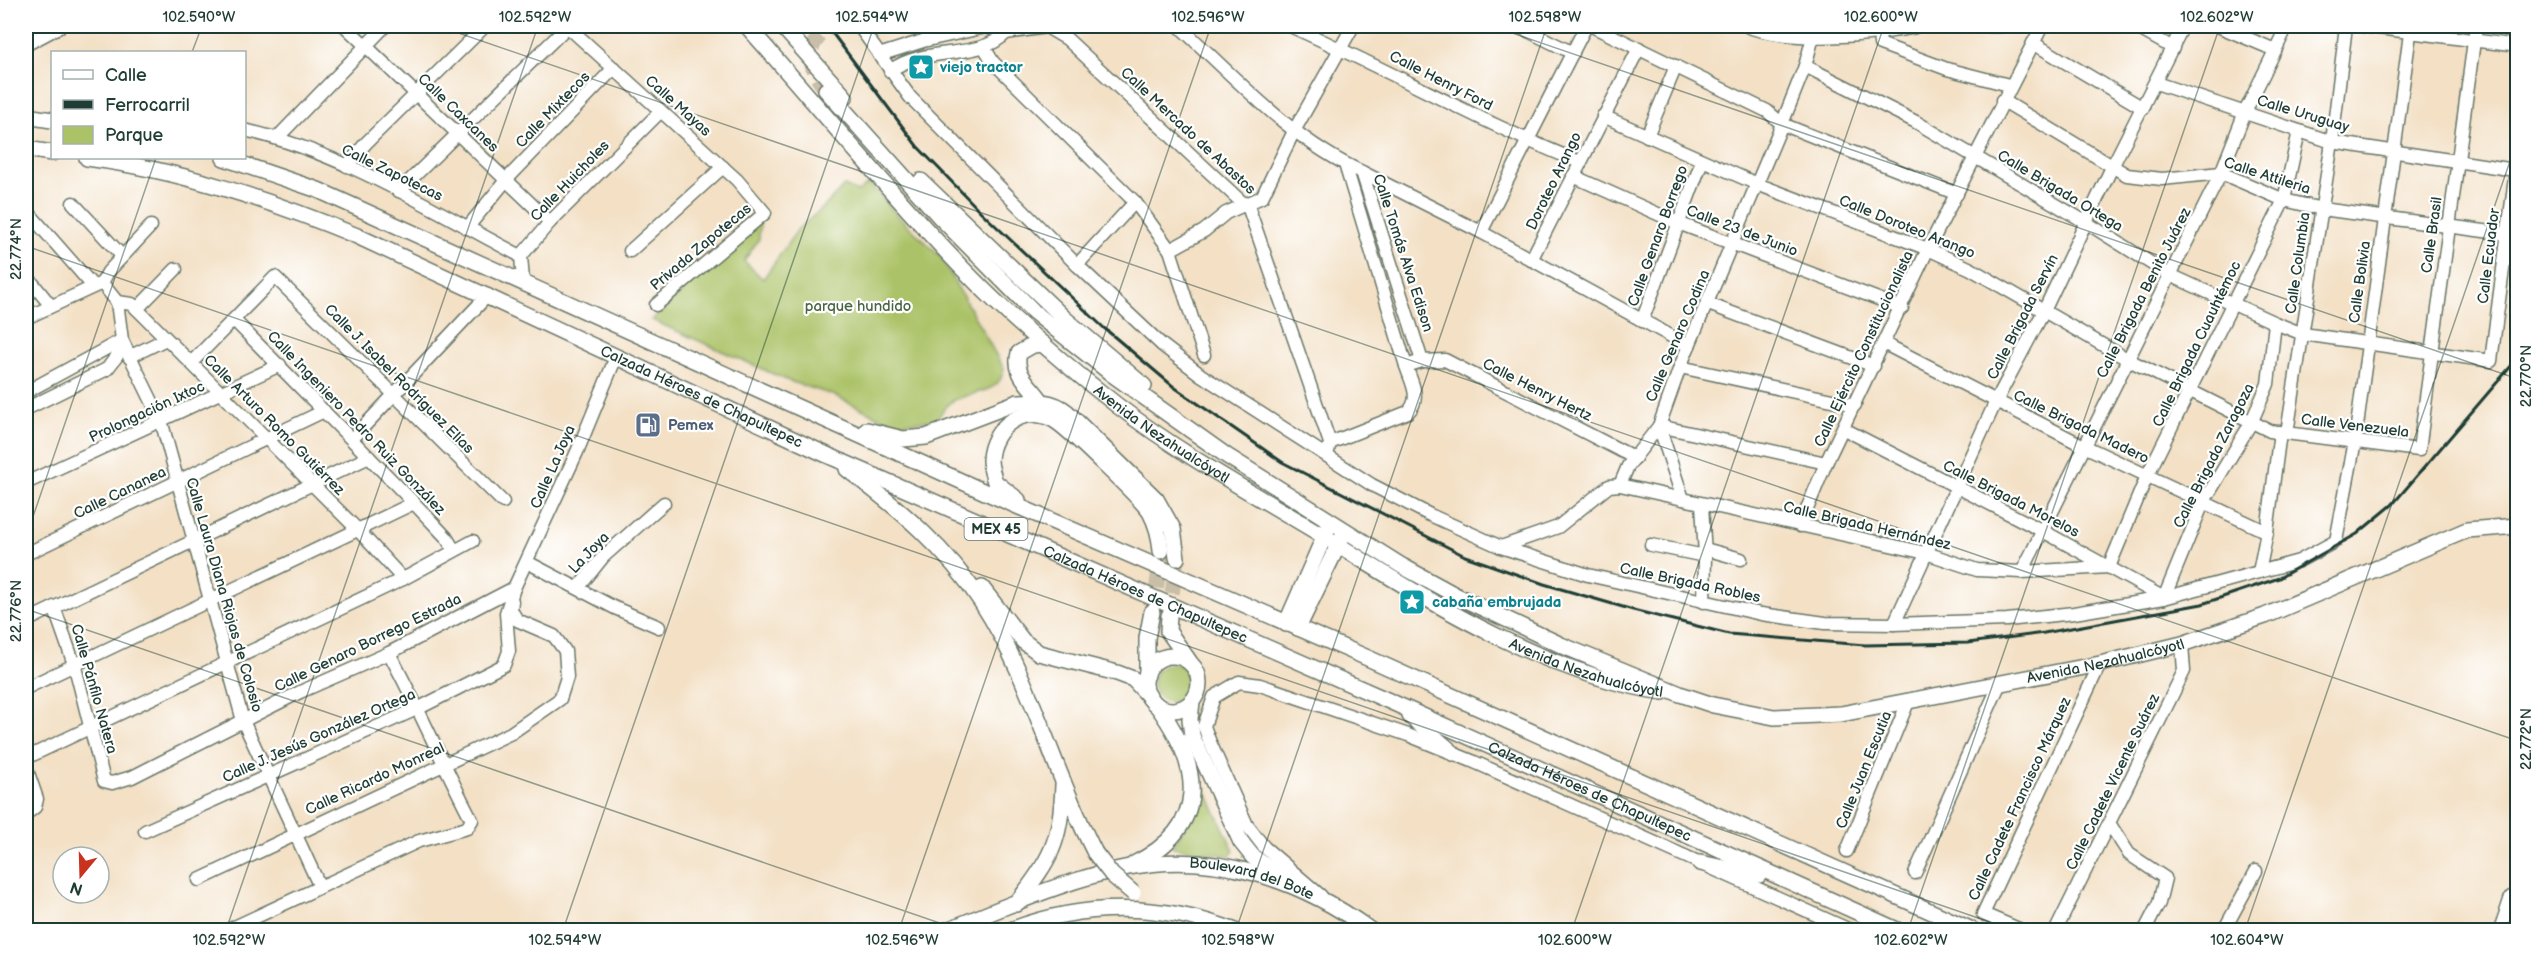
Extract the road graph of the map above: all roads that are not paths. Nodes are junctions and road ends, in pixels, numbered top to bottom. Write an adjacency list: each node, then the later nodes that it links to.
1 (35, 26): 33 (main road)
2 (58, 26): 38 (main road)
3 (345, 26): 39 (street, Calle Caxcanes)
4 (385, 26): 39 (street)
5 (484, 26): 57 (street)
6 (568, 26): 51 (street, Calle Mayas); 69 (street)
7 (747, 26): 35 (main road, Avenida Nezahualcóyotl)
8 (859, 26): 48 (street, Calle Brigada Robles)
9 (1044, 26): 10 (street); 34 (street); 99 (street, Calle Mercado de Abastos)
10 (1055, 26)
11 (1179, 26): 67 (street, Calle Tomás Alva Edison)
12 (1290, 26): 42 (street, Calle Henry Ford)
13 (1353, 26): 42 (street)
14 (1518, 26): 47 (street)
15 (1586, 26): 47 (street)
16 (1592, 26): 43 (street)
17 (1750, 26): 31 (main road)
18 (1914, 26): 30 (main road)
19 (1989, 26): 20 (street)
20 (2001, 26)
21 (2042, 26): 37 (street, Calle Ejército Constitucionalista)
22 (2134, 26): 44 (street)
23 (2183, 26): 44 (street, Calle Brigada Servín)
24 (2218, 26): 45 (street)
25 (2287, 26): 45 (street, Calle Brigada Benito Juárez)
26 (2346, 26): 73 (street, Calle Columbia)
27 (2363, 26): 32 (street)
28 (2476, 26): 36 (street, Calle Brasil)
29 (783, 27): 35 (main road); 46 (main road, Avenida Nezahualcóyotl)
30 (1878, 28): 31 (main road); 55 (street)
31 (1815, 30): 50 (street, Calle Genaro Codina)
32 (2410, 30): 36 (street); 75 (street, Calle Bolivia)
33 (26, 31)
34 (1006, 33): 41 (street); 48 (street)
35 (758, 38): 53 (main road, Avenida Nezahualcóyotl)
36 (2474, 41): 40 (street); 82 (street, Calle Brasil)
37 (2032, 43): 55 (street, Calle Ejército Constitucionalista); 59 (street)
38 (26, 44)
39 (367, 45): 57 (street, Calle Caxcanes); 71 (street)
40 (2517, 46)
41 (984, 47): 52 (street); 97 (street)
42 (1342, 48): 67 (street); 72 (street, Calle Henry Ford)
43 (1639, 48): 49 (street); 63 (street, Doroteo Arango)
44 (2173, 48): 54 (street, Calle Brigada Servín)
45 (2275, 50): 61 (street, Calle Brigada Benito Juárez)
46 (805, 52): 53 (main road); 186 (main road, Avenida Nezahualcóyotl)
47 (1573, 53): 72 (street)
48 (879, 55): 52 (street, Calle Brigada Robles)
49 (1676, 66): 65 (street); 70 (street)
50 (1805, 66): 65 (street, Calle Genaro Codina); 78 (street, Calle Brigada Ortega)
51 (614, 68): 60 (street, Calle Mayas); 92 (street, Calle Mixtecos)
52 (890, 71): 119 (street, Calle Brigada Robles)
53 (789, 73): 141 (main road, Avenida Nezahualcóyotl)
54 (2156, 83): 59 (street, Calle Brigada Servín); 61 (street, Calle Uruguay)
55 (2009, 85): 58 (street, Calle Ejército Constitucionalista)
56 (826, 90): 186 (main road, Avenida Nezahualcóyotl)
57 (416, 93): 69 (street, Calle Caxcanes); 85 (street)
58 (2002, 100): 78 (street, Calle Ejército Constitucionalista); 87 (street, Calle Attileria)
59 (2143, 108): 87 (street, Calle Brigada Servín)
60 (660, 112): 86 (street, Calle Mayas); 104 (street, Calle Huicholes)
61 (2245, 112): 68 (street, Calle Uruguay); 90 (street, Calle Brigada Benito Juárez)
62 (26, 116): 64 (main road)
63 (1603, 116): 70 (street, Calle Doroteo Arango); 83 (street, Doroteo Arango)
64 (51, 120)
65 (1782, 124): 93 (street, Calle Genaro Codina); 95 (street)
66 (246, 130): 71 (street, Calle Zapotecas)
67 (1294, 131): 84 (street, Calle Tomás Alva Edison); 99 (street)
68 (2299, 131): 73 (street, Calle Uruguay); 96 (street, Calle Brigada Cuauhtémoc)
69 (458, 136): 92 (street, Calle Caxcanes); 94 (street)
70 (1647, 136): 81 (street, Calle Doroteo Arango)
71 (278, 137): 85 (street, Calle Zapotecas)
72 (1528, 141): 83 (street, Calle Henry Ford); 110 (street)
73 (2332, 142): 75 (street, Calle Uruguay); 100 (street, Calle Columbia)
74 (26, 149): 76 (main road)
75 (2395, 152): 82 (street, Calle Uruguay); 103 (street, Calle Bolivia)
76 (51, 153)
77 (2517, 155): 88 (street, Calle Ecuador)
78 (1975, 158): 95 (street, Calle Ejército Constitucionalista); 106 (street, Calle Brigada Ortega)
79 (92, 159): 125 (main road, Calzada Héroes de Chapultepec / MEX 45)
80 (227, 159): 123 (main road, Calzada Héroes de Chapultepec / MEX 45)
81 (1702, 161): 93 (street, Calle Doroteo Arango); 105 (street, Calle Genaro Borrego)
82 (2458, 161): 88 (street, Calle Uruguay); 108 (street, Calle Brasil)
83 (1580, 162): 91 (street, Doroteo Arango)
84 (1345, 164): 89 (street, Calle Tomás Alva Edison); 154 (street, Calle Tomás Alva Edison)
85 (347, 166): 94 (street, Calle Zapotecas)
86 (723, 167): 102 (street, Calle Mayas); 115 (street)
87 (2112, 167): 90 (street, Calle Attileria); 106 (street, Calle Brigada Servín)
88 (2515, 170): 111 (street, Calle Ecuador)
89 (1362, 172): 110 (street); 150 (street, Calle Tomás Alva Edison)
90 (2221, 173): 96 (street, Calle Attileria); 121 (street, Calle Brigada Benito Juárez)
91 (1573, 176): 105 (street, Calle 23 de Junio); 118 (street, Doroteo Arango)
92 (507, 179): 104 (street, Calle Caxcanes); 109 (street, Calle Mixtecos)
93 (1757, 184): 112 (street, Calle Genaro Codina); 113 (street, Calle Doroteo Arango)
94 (399, 191): 109 (street, Calle Zapotecas)
95 (1957, 194): 113 (street, Calle Ejército Constitucionalista)
96 (2284, 200): 100 (street, Calle Attileria); 129 (street, Calle Brigada Cuauhtémoc)
97 (1135, 202): 114 (street); 119 (street)
98 (73, 203): 116 (street)
99 (1246, 206): 114 (street); 177 (street, Calle Mercado de Abastos)
100 (2322, 209): 103 (street, Calle Attileria); 138 (street, Calle Columbia)
101 (27, 213): 124 (street)
102 (765, 213): 128 (street, Privada Zapotecas)
103 (2385, 218): 108 (street, Calle Attileria); 143 (street, Calle Bolivia)
104 (550, 222): 117 (street, Calle Huicholes)
105 (1678, 223): 112 (street, Calle 23 de Junio); 136 (street, Calle Genaro Borrego)
106 (2087, 223): 121 (street, Calle Brigada Ortega); 133 (street, Calle Brigada Servín)
107 (151, 226): 116 (street)
108 (2449, 226): 111 (street, Calle Attileria); 145 (street, Calle Brasil)
109 (467, 228): 117 (street, Calle Zapotecas)
110 (1481, 232): 118 (street)
111 (2506, 234): 151 (street, Calle Ecuador)
112 (1734, 244): 127 (street, Calle Genaro Codina); 131 (street, Calle 23 de Junio)
113 (1928, 249): 131 (street, Calle Ejército Constitucionalista); 133 (street, Calle Doroteo Arango)
114 (1170, 250): 146 (street)
115 (630, 251)
116 (122, 256): 124 (street)
117 (521, 256): 123 (street)
118 (1531, 260): 136 (street)
119 (1077, 265): 177 (street, Calle Brigada Robles)
120 (176, 269): 132 (street)
121 (2168, 274): 129 (street, Calle Brigada Ortega); 149 (street, Calle Brigada Benito Juárez)
122 (26, 275): 130 (street)
123 (523, 281): 167 (main road, Calzada Héroes de Chapultepec / MEX 45)
124 (93, 286): 126 (street); 130 (street)
125 (488, 295): 148 (main road, Calzada Héroes de Chapultepec / MEX 45); 161 (street)
126 (117, 302): 132 (street, Calle Arturo Romo Gutiérrez); 140 (street, Calle Laura Diana Riojas de Colosio)
127 (1708, 304): 144 (street, Calle Genaro Codina); 155 (street)
128 (656, 305)
129 (2234, 305): 137 (street, Calle Brigada Ortega); 158 (street, Calle Brigada Cuauhtémoc)
130 (51, 306): 134 (street)
131 (1902, 308): 142 (street, Calle Ejército Constitucionalista)
132 (137, 309): 139 (street, Calle Arturo Romo Gutiérrez)
133 (2044, 311): 149 (street, Calle Doroteo Arango); 162 (street, Calle Brigada Servín)
134 (26, 318)
135 (234, 320): 152 (street); 153 (street, Calle Ingeniero Pedro Ruiz González); 161 (street, Calle J. Isabel Rodríguez Elías)
136 (1642, 321): 144 (street)
137 (2276, 323): 138 (street, Calle Brigada Ortega); 169 (street, Calle Brigada Zaragoza)
138 (2303, 334): 143 (street, Calle Brigada Ortega); 172 (street, Calle Columbia)
139 (165, 339): 147 (street); 152 (street, Calle Arturo Romo Gutiérrez)
140 (121, 341): 147 (street, Calle Laura Diana Riojas de Colosio); 157 (street); 160 (street)
141 (1043, 344): 163 (main road); 198 (main road, Avenida Nezahualcóyotl)
142 (1885, 344): 155 (street, Calle Ejército Constitucionalista); 162 (street, Calle Brigada Madero)
143 (2366, 345): 145 (street, Calle Brigada Ortega); 175 (street, Calle Bolivia)
144 (1689, 346): 156 (street, Calle Genaro Codina)
145 (2430, 352): 151 (street, Calle Brigada Ortega); 178 (street, Calle Brasil)
146 (1204, 355)
147 (129, 357): 168 (street, Calle Laura Diana Riojas de Colosio)
148 (616, 357): 179 (main road, Calzada Héroes de Chapultepec / MEX 45); 221 (street, Calle La Joya)
149 (2127, 359): 158 (street, Calle Doroteo Arango); 176 (street, Calle Brigada Benito Juárez)
150 (1422, 361): 154 (street); 181 (street, Calle Henry Hertz)
151 (2491, 361)
152 (191, 363): 159 (street, Calle Arturo Romo Gutiérrez)
153 (280, 365): 159 (street, Prolongación Ixtoc); 166 (street, Calle Ingeniero Pedro Ruiz González)
154 (1406, 366): 177 (street, Calle Tomás Alva Edison)
155 (1874, 366): 164 (street, Calle Ejército Constitucionalista)
156 (1680, 367): 164 (street); 170 (street, Calle Genaro Codina)
157 (26, 392): 160 (street)
158 (2190, 392): 169 (street, Calle Doroteo Arango); 183 (street, Calle Brigada Cuauhtémoc)
159 (222, 394): 168 (street, Prolongación Ixtoc); 173 (street, Calle Arturo Romo Gutiérrez)
160 (57, 395): 165 (street)
161 (395, 397): 174 (street); 192 (street, Calle J. Isabel Rodríguez Elías)
162 (1996, 401): 176 (street, Calle Brigada Madero); 189 (street, Calle Brigada Servín)
163 (1042, 402): 167 (main road); 219 (main road)
164 (1855, 405): 171 (street, Calle Ejército Constitucionalista)
165 (26, 409)
166 (324, 411): 173 (street, Calle Cananea); 174 (street, Calle Ingeniero Pedro Ruiz González)
167 (811, 414): 197 (main road, Calzada Héroes de Chapultepec / MEX 45)
168 (161, 420): 184 (street, Calle Laura Diana Riojas de Colosio); 185 (street, Prolongación Ixtoc)
169 (2251, 423): 172 (street, Calle Doroteo Arango); 195 (street, Calle Brigada Zaragoza)
170 (1659, 426): 181 (street, Calle Genaro Codina); 182 (street); 190 (street)
171 (1844, 429): 182 (street, Calle Ejército Constitucionalista); 189 (street, Calle Brigada Morelos)
172 (2284, 433): 175 (street, Calle Venezuela); 205 (street, Calle Columbia)
173 (265, 439): 184 (street, Calle Cananea); 187 (street, Calle Arturo Romo Gutiérrez)
174 (352, 440): 180 (street, Calle Ingeniero Pedro Ruiz González)
175 (2355, 441): 178 (street, Calle Venezuela); 209 (street, Calle Bolivia)
176 (2084, 446): 183 (street, Calle Brigada Madero); 204 (street, Calle Brigada Benito Juárez)
177 (1329, 449): 212 (street, Calle Brigada Robles)
178 (2419, 450)
179 (827, 455): 214 (main road); 253 (main road, Calzada Héroes de Chapultepec / MEX 45)
180 (369, 457): 187 (street); 193 (street, Calle Ingeniero Pedro Ruiz González)
181 (1635, 458): 188 (street, Calle Genaro Codina)
182 (1826, 463): 200 (street, Calle Ejército Constitucionalista)
183 (2147, 476): 195 (street, Calle Brigada Madero); 222 (street, Calle Brigada Cuauhtémoc)
184 (177, 482): 207 (street, Calle Laura Diana Riojas de Colosio); 218 (street, Calle Cananea)
185 (26, 483)
186 (1273, 483): 191 (main road, Avenida Nezahualcóyotl)
187 (311, 485): 202 (street, Calle Arturo Romo Gutiérrez); 207 (street)
188 (1620, 485): 190 (street, Calle Brigada Hernández); 212 (street)
189 (1957, 488): 204 (street, Calle Brigada Morelos); 217 (street, Calle Brigada Servín)
190 (1683, 499): 196 (street, Calle Brigada Hernández)
191 (1298, 500): 198 (main road); 199 (main road, Avenida Nezahualcóyotl)
192 (503, 502)
193 (414, 503): 202 (street); 213 (street, Calle Ingeniero Pedro Ruiz González)
194 (664, 503): 226 (street, La Joya)
195 (2204, 503): 205 (street, Calle Brigada Madero); 228 (street, Calle Brigada Zaragoza)
196 (1702, 504): 200 (street, Calle Brigada Hernández); 216 (street)
197 (1034, 513): 215 (main road); 236 (main road, Calzada Héroes de Chapultepec / MEX 45)
198 (1289, 516): 206 (main road, Avenida Nezahualcóyotl)
199 (1332, 522): 203 (main road, Avenida Nezahualcóyotl); 206 (main road)
200 (1800, 526): 217 (street, Calle Brigada Hernández)
201 (2517, 526): 238 (main road, Avenida Nezahualcóyotl)
202 (358, 530): 225 (street, Calle Arturo Romo Gutiérrez); 229 (street)
203 (1346, 530): 210 (main road); 248 (main road, Avenida Nezahualcóyotl)
204 (2043, 531): 222 (street, Calle Brigada Morelos); 223 (street, Calle Brigada Benito Juárez)
205 (2267, 532): 224 (street, Calle Columbia)
206 (1323, 538): 210 (main road, Avenida Nezahualcóyotl); 236 (main road)
207 (194, 540): 229 (street, Calle Laura Diana Riojas de Colosio); 231 (street)
208 (473, 541): 213 (street)
209 (2336, 541): 224 (street, Calle Brigada Robles)
210 (1337, 545): 236 (main road); 248 (main road, Avenida Nezahualcóyotl)
211 (1652, 545): 216 (street)
212 (1500, 547): 230 (street, Calle Brigada Robles)
213 (454, 550): 225 (street)
214 (942, 551): 250 (main road); 263 (main road)
215 (1161, 551)
216 (1705, 553): 220 (street); 230 (street)
217 (1926, 553): 223 (street, Calle Brigada Hernández); 235 (street, Calle Brigada Servín)
218 (26, 554)
219 (1177, 558)
220 (1741, 559)
221 (527, 562): 226 (street, La Joya); 227 (street, Calle La Joya)
222 (2109, 567): 223 (street, Calle Brigada Hernández); 228 (street, Calle Brigada Morelos)
223 (2022, 572)
224 (2259, 572): 228 (street, Calle Brigada Robles)
225 (403, 579): 240 (street)
226 (579, 587): 237 (street)
227 (514, 588): 239 (street, Calle Genaro Borrego Estrada); 243 (street, Calle La Joya); 259 (street, Calle Ricardo Monreal)
228 (2164, 598): 235 (street, Calle Brigada Robles)
229 (210, 602): 240 (street, Calle Laura Diana Riojas de Colosio); 244 (street)
230 (1704, 602): 235 (street, Calle Brigada Robles)
231 (54, 607): 234 (street); 244 (street, Calle Pánfilo Natera)
232 (1152, 612): 245 (main road)
233 (1169, 616): 241 (main road)
234 (26, 621)
235 (1894, 624)
236 (1292, 626): 288 (main road, Calzada Héroes de Chapultepec / MEX 45)
237 (659, 627)
238 (2181, 644): 242 (main road, Avenida Nezahualcóyotl); 265 (street, Calle Cadete Vicente Suárez)
239 (389, 653): 254 (street); 255 (street, Calle Genaro Borrego Estrada)
240 (225, 662): 255 (street, Calle Laura Diana Riojas de Colosio); 256 (street)
241 (1191, 663): 245 (main road); 251 (main road)
242 (2100, 663): 246 (main road, Avenida Nezahualcóyotl); 289 (street, Calle Cadete Francisco Márquez)
243 (504, 665): 254 (street, Calle J. Jesús González Ortega)
244 (75, 667): 247 (street); 256 (street, Calle Pánfilo Natera)
245 (1147, 675): 250 (main road)
246 (2000, 683): 252 (main road, Avenida Nezahualcóyotl); 272 (street)
247 (26, 688)
248 (1680, 694): 252 (main road, Avenida Nezahualcóyotl)
249 (1214, 697): 251 (street); 257 (street); 278 (street)
250 (1152, 700): 251 (main road); 270 (main road)
251 (1193, 701): 276 (main road)
252 (1908, 702): 268 (street, Calle Juan Escutia)
253 (1396, 704): 257 (main road); 273 (main road, Calzada Héroes de Chapultepec / MEX 45)
254 (419, 708): 259 (street); 261 (street, Calle J. Jesús González Ortega)
255 (243, 721): 261 (street, Calle Laura Diana Riojas de Colosio); 262 (street, Calle Genaro Borrego Estrada)
256 (90, 726): 258 (street); 262 (street, Calle Pánfilo Natera)
257 (1453, 753): 269 (street)
258 (26, 758)
259 (442, 764): 267 (street, Calle Ricardo Monreal); 275 (street)
260 (26, 767): 264 (street)
261 (267, 775): 266 (street, Calle J. Jesús González Ortega); 267 (street, Calle Laura Diana Riojas de Colosio)
262 (104, 781)
263 (1063, 782): 279 (main road); 280 (main road, bridge)
264 (26, 814)
265 (2109, 823): 290 (street, Calle Cadete Vicente Suárez); 291 (street)
266 (145, 831)
267 (294, 834): 274 (street, Calle Ricardo Monreal); 275 (street, Calle Laura Diana Riojas de Colosio)
268 (1847, 851)
269 (1700, 863): 273 (main road); 286 (street)
270 (1125, 868): 276 (main road, Boulevard del Bote); 279 (main road)
271 (2256, 872): 292 (street)
272 (1915, 873)
273 (1784, 879): 287 (main road, Calzada Héroes de Chapultepec / MEX 45)
274 (199, 880)
275 (320, 887): 281 (street)
276 (1302, 890): 278 (main road, Boulevard del Bote)
277 (2514, 896): 293 (street)
278 (1328, 902): 285 (main road, Boulevard del Bote)
279 (1016, 904): 282 (main road)
280 (1159, 909): 283 (main road); 284 (main road)
281 (228, 930)
282 (947, 930)
283 (1011, 930)
284 (1233, 930)
285 (1370, 930)
286 (1850, 930)
287 (1897, 930)
288 (1972, 930)
289 (2020, 930)
290 (2056, 930)
291 (2145, 930)
292 (2224, 930)
293 (2500, 930)

